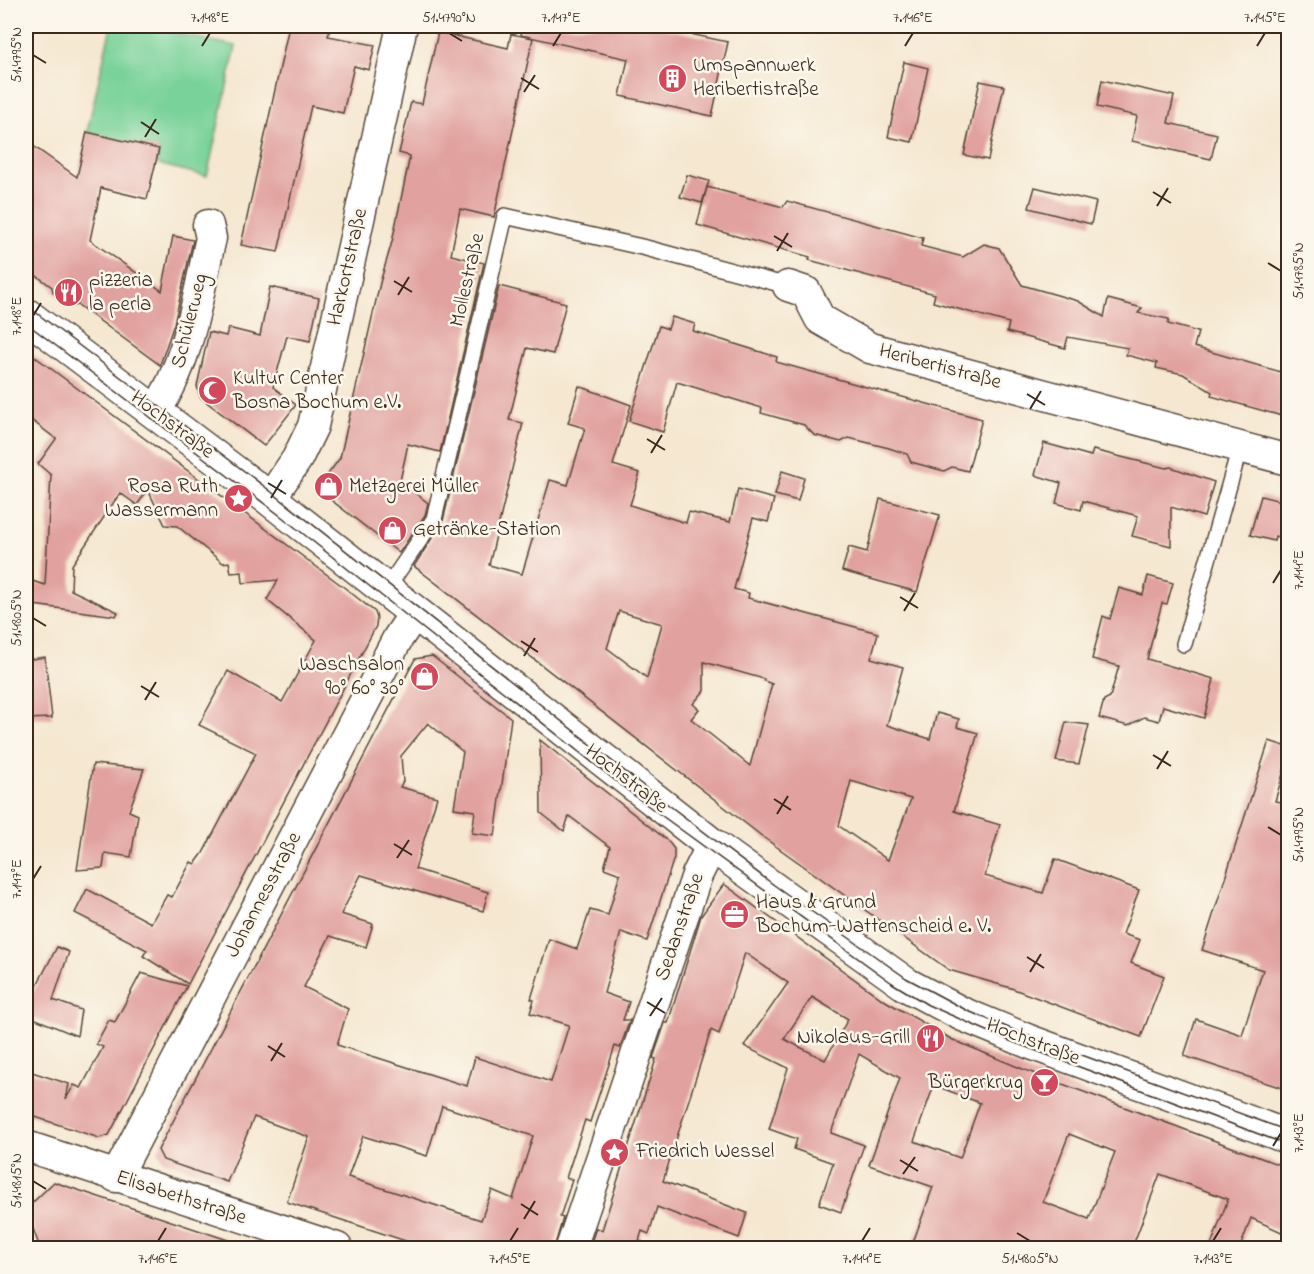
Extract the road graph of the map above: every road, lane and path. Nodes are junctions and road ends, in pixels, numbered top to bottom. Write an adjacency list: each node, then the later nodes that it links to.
1 (402, 26): 8 (street, Harkortstraße)
2 (208, 225): 5 (street, Schülerweg)
3 (788, 286): 6 (street, Heribertistraße); 9 (lane, Mollestraße)
4 (26, 315): 5 (street, Hochstraße)
5 (156, 412): 8 (street, Hochstraße)
6 (1240, 447): 7 (street, Heribertistraße); 11 (lane)
7 (1288, 460)
8 (270, 500): 9 (street, Hochstraße)
9 (385, 591): 10 (street, Hochstraße)
10 (414, 614): 12 (street, Hochstraße); 15 (street, Johannesstraße)
11 (1184, 644)
12 (712, 845): 13 (street, Hochstraße); 17 (street, Sedanstraße)
13 (1288, 1137)
14 (26, 1146): 15 (street, Elisabethstraße)
15 (116, 1177): 16 (street, Elisabethstraße)
16 (337, 1248)
17 (571, 1248)

